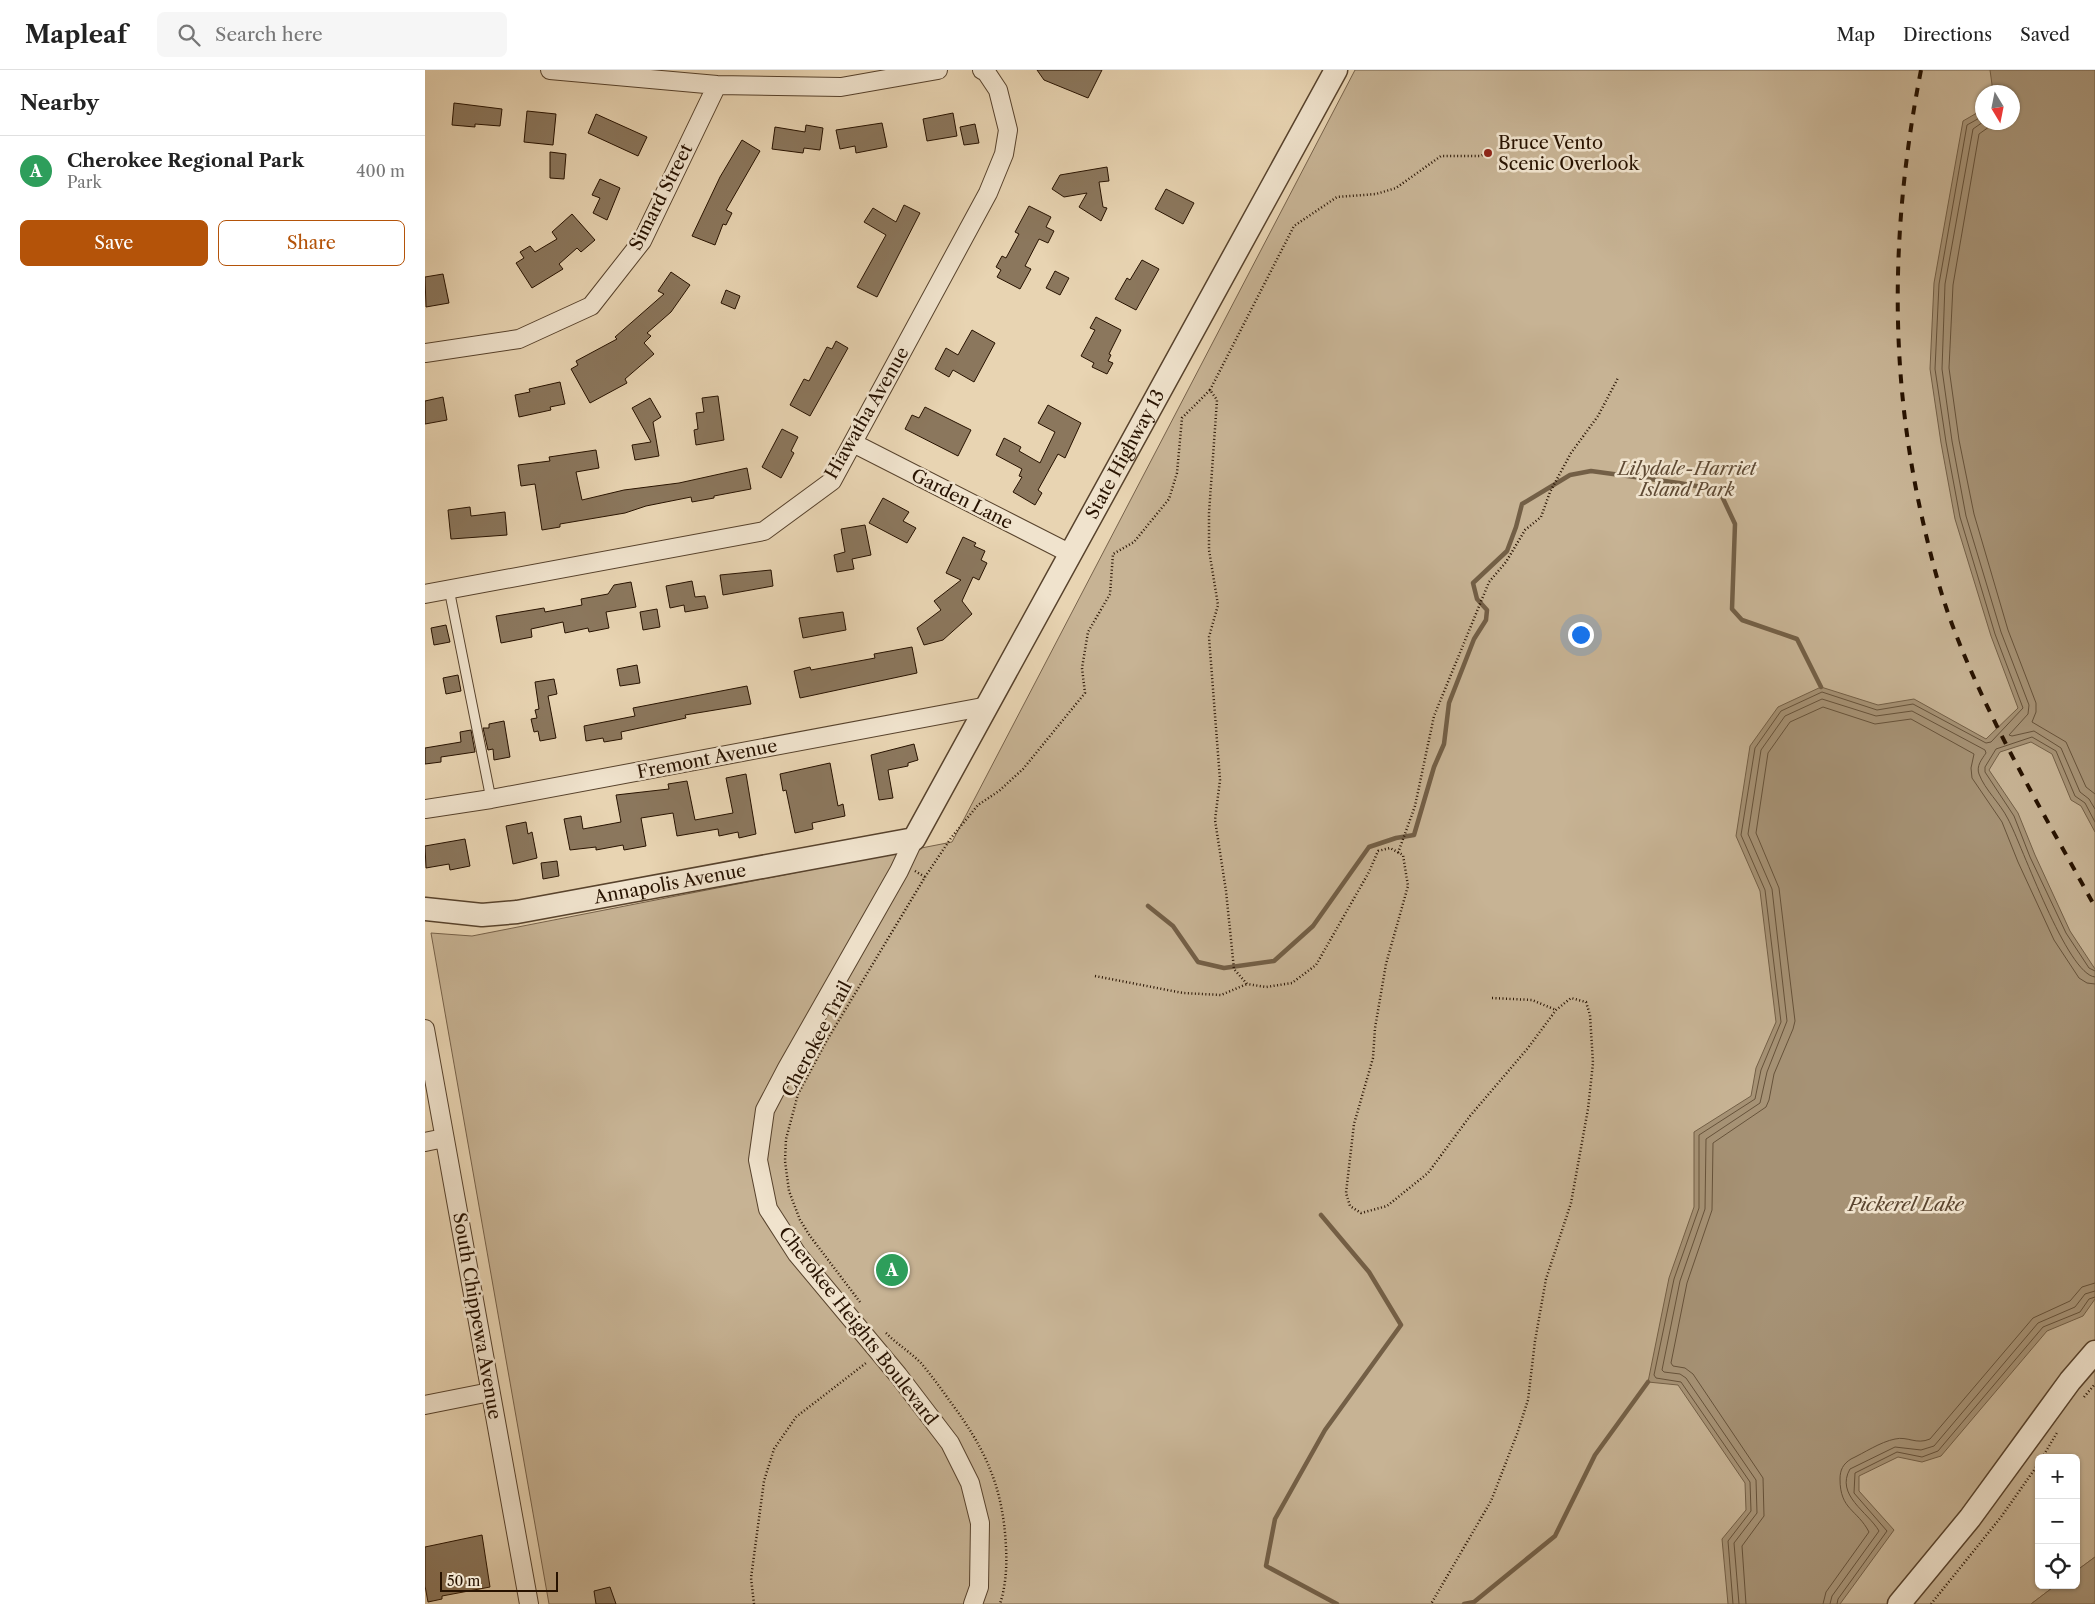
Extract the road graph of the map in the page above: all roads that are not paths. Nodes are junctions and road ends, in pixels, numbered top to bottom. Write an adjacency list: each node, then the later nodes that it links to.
1 (550, 70): 5 (street)
2 (938, 70): 5 (street)
3 (982, 70): 7 (street, Hiawatha Avenue)
4 (1336, 70): 8 (street, State Highway 13)
5 (717, 85): 6 (street, Simard Street)
6 (425, 354)
7 (853, 443): 8 (street, Garden Lane); 9 (street, Hiawatha Avenue)
8 (1071, 554): 11 (street, State Highway 13)
9 (449, 589): 10 (street, Hiawatha Avenue); 12 (lane)
10 (425, 594)
11 (988, 706): 12 (street, Fremont Avenue); 14 (street, State Highway 13)
12 (491, 799): 13 (street, Fremont Avenue)
13 (425, 809)
14 (914, 839): 15 (street, Annapolis Avenue); 23 (street, Cherokee Heights Boulevard)
15 (425, 909)
16 (425, 1029): 17 (street, South Chippewa Avenue)
17 (445, 1138): 18 (street); 20 (street, South Chippewa Avenue)
18 (425, 1142)
19 (2095, 1352): 24 (street)
20 (490, 1392): 21 (street); 22 (street, South Chippewa Avenue)
21 (425, 1405)
22 (529, 1604)
23 (973, 1604)
24 (1899, 1604)

